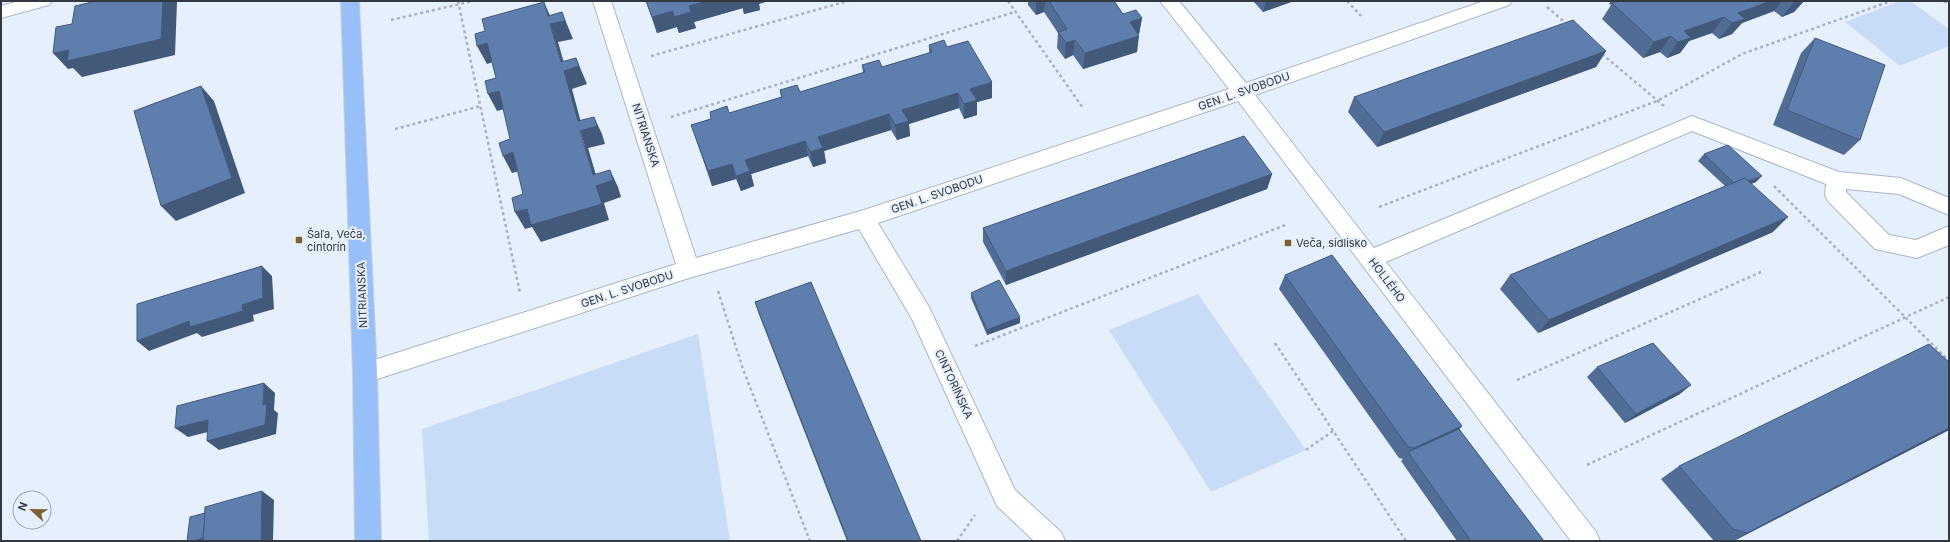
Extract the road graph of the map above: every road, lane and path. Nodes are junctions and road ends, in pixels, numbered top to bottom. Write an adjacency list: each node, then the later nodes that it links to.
1 (43, 1): 15 (street)
2 (350, 1): 46 (main road, NITRIANSKA)
3 (473, 1): 12 (path)
4 (602, 1): 21 (street, NITRIANSKA)
5 (848, 1): 21 (path)
6 (1008, 1): 16 (path)
7 (1170, 1): 22 (street, HOLLÉHO)
8 (1347, 1): 17 (path)
9 (1503, 1): 22 (street, GEN. L. SVOBODU)
10 (1892, 1): 23 (path)
11 (1944, 1): 13 (path)
12 (458, 3): 18 (path); 24 (path)
13 (1949, 5)
14 (1547, 6): 19 (path)
15 (1, 12)
16 (1015, 12): 25 (path); 27 (path)
17 (1361, 16)
18 (391, 20)
19 (1570, 26)
20 (1599, 51): 23 (path)
21 (623, 64): 27 (street, NITRIANSKA)
22 (1242, 92): 33 (street, GEN. L. SVOBODU); 36 (street, HOLLÉHO)
23 (1657, 101): 26 (path); 31 (path)
24 (481, 106): 28 (path); 42 (path)
25 (1083, 108)
26 (1692, 123): 29 (street); 36 (street)
27 (643, 126): 38 (street, NITRIANSKA)
28 (395, 129)
29 (1837, 180): 32 (street); 35 (street)
30 (1773, 185): 41 (path)
31 (1379, 207)
32 (1949, 207)
33 (864, 218): 37 (street, GEN. L. SVOBODU); 55 (street, CINTORÍNSKA)
34 (1288, 224): 44 (path)
35 (1949, 235)
36 (1371, 259): 57 (street, HOLLÉHO)
37 (710, 264): 38 (street, GEN. L. SVOBODU); 53 (path)
38 (689, 268): 42 (street, GEN. L. SVOBODU)
39 (1761, 272): 47 (path)
40 (1949, 297): 41 (path)
41 (1905, 317): 45 (path); 50 (path)
42 (526, 321): 46 (street, GEN. L. SVOBODU)
43 (1275, 343): 48 (path)
44 (975, 346)
45 (1949, 361)
46 (366, 373): 52 (main road, NITRIANSKA)
47 (1517, 380)
48 (1333, 431): 49 (path); 56 (path)
49 (1306, 450)
50 (1587, 465)
51 (975, 515): 54 (path)
52 (368, 541)
53 (810, 541)
54 (957, 541)
55 (1052, 541)
56 (1406, 541)
57 (1587, 541)

